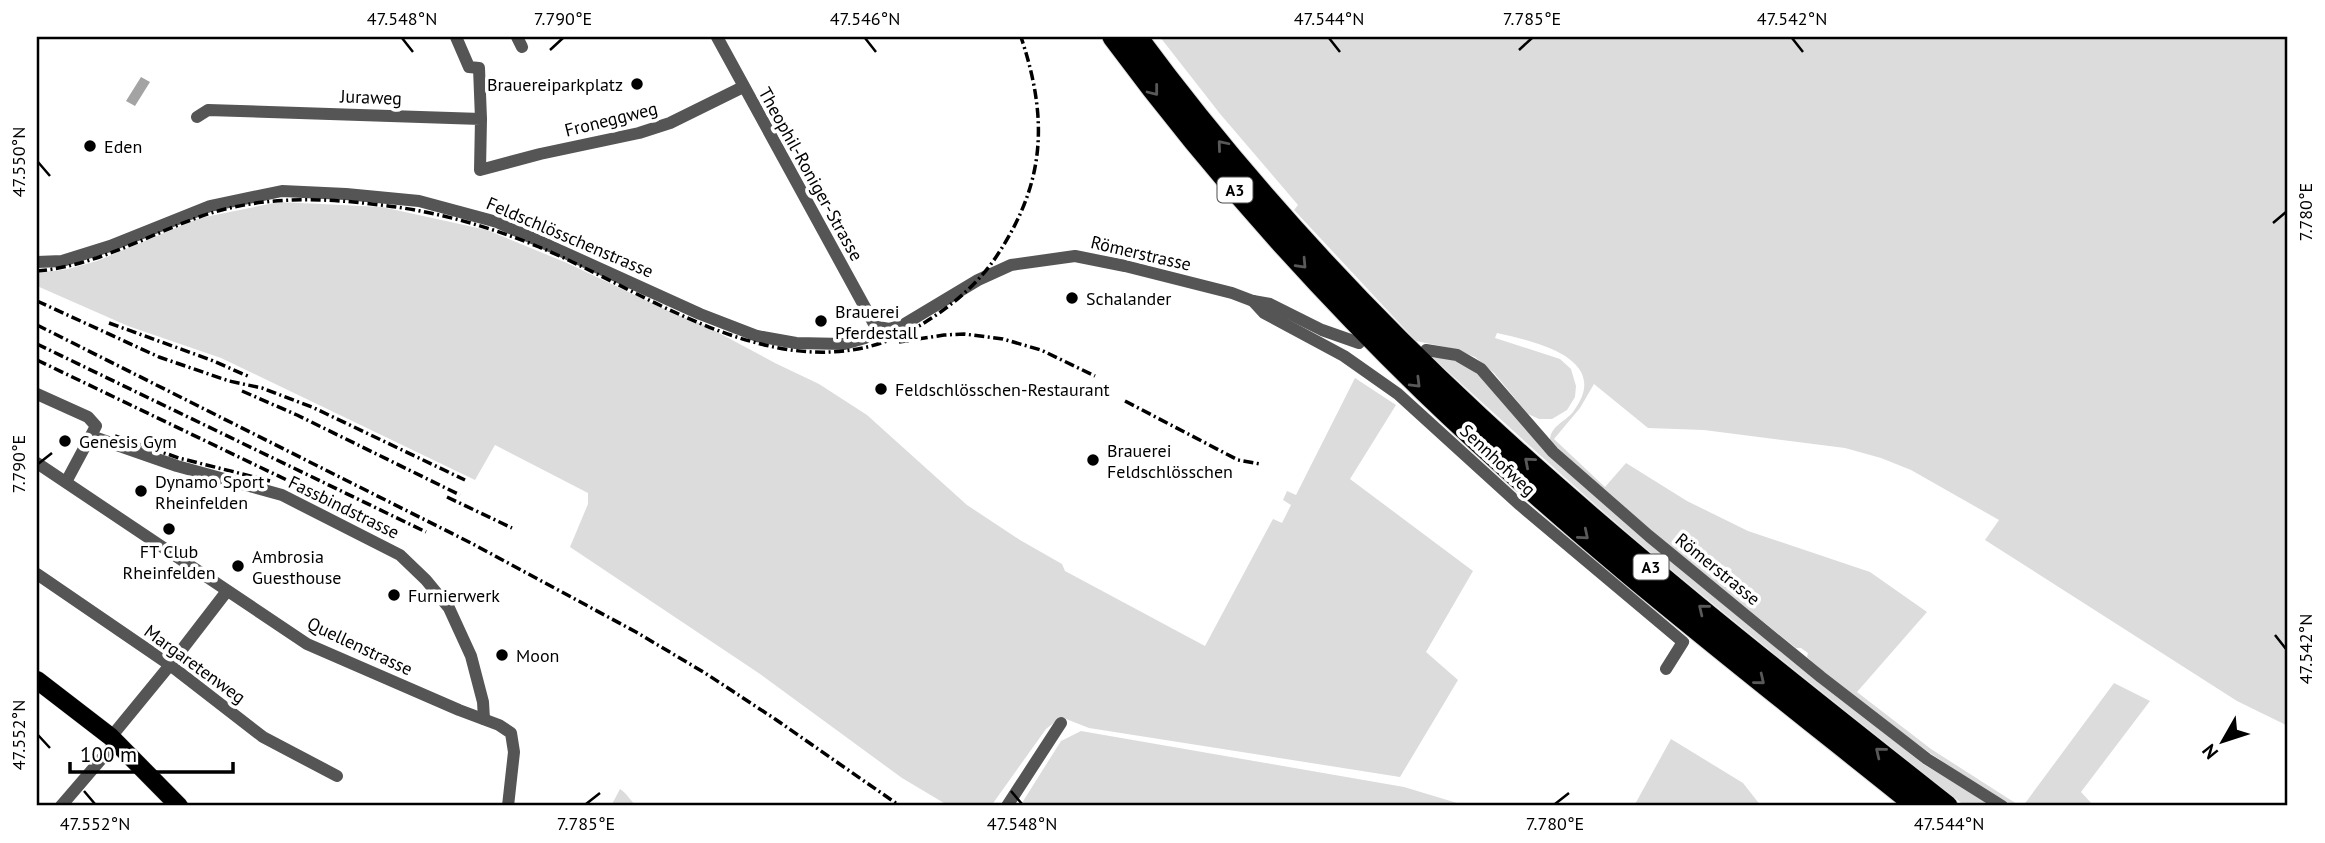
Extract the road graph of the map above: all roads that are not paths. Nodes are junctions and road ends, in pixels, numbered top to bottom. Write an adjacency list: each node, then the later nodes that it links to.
1 (456, 37): 7 (street)
2 (717, 37): 5 (street, Theophil-Roniger-Strasse)
3 (1113, 37): 30 (highway, A3, one-way to 30)
4 (1137, 37): 31 (highway, A3, one-way to 4)
5 (743, 87): 7 (street, Froneggweg); 10 (street, Theophil-Roniger-Strasse)
6 (203, 113): 7 (street, Juraweg)
7 (481, 119)
8 (37, 262): 10 (street, Feldschlösschenstrasse)
9 (1253, 301): 10 (street, Römerstrasse); 11 (street, Römerstrasse); 20 (street, Sennhofweg)
10 (878, 327)
11 (1359, 343)
12 (1426, 350): 32 (street, Römerstrasse)
13 (37, 394): 14 (street)
14 (91, 436): 16 (street); 22 (street, Fassbindstrasse)
15 (37, 463): 16 (street, Quellenstrasse)
16 (66, 482): 18 (street, Quellenstrasse)
17 (37, 574): 19 (street, Margaretenweg)
18 (227, 592): 19 (street); 22 (street, Quellenstrasse)
19 (170, 665): 24 (street); 25 (street, Margaretenweg)
20 (1666, 669)
21 (37, 680): 24 (main road)
22 (484, 719): 28 (street, Quellenstrasse)
23 (1061, 723): 29 (street)
24 (113, 740): 26 (street); 27 (main road)
25 (337, 776)
26 (61, 806)
27 (179, 806)
28 (509, 806)
29 (1007, 806)
30 (1917, 806)
31 (1947, 806)
32 (2002, 806)

